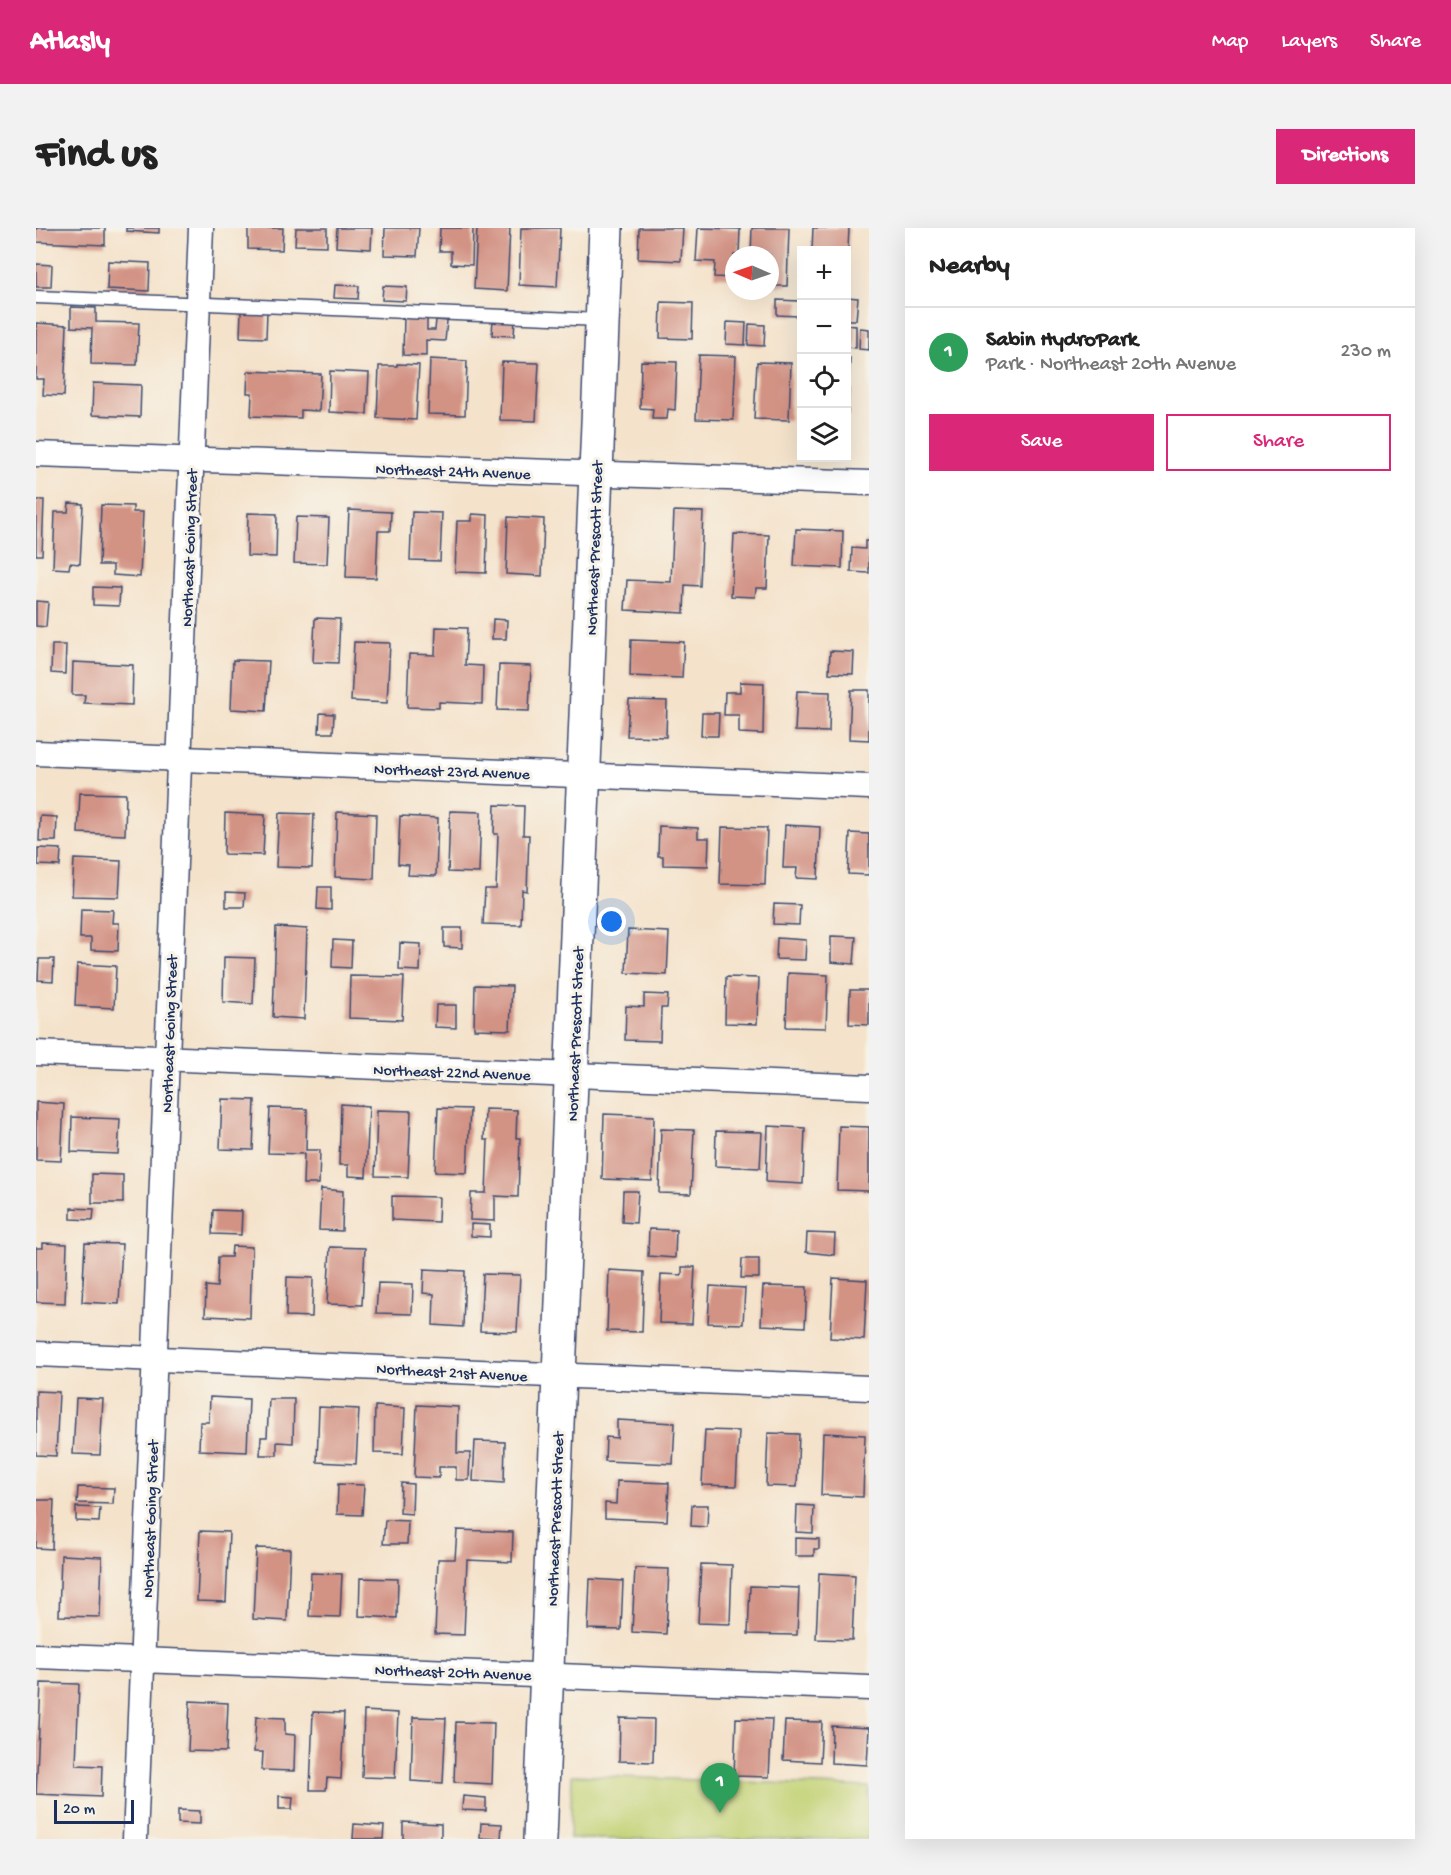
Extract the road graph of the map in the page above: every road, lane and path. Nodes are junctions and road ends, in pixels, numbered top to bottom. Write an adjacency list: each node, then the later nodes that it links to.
1 (201, 228): 4 (street, Northeast Going Street)
2 (606, 228): 5 (street, Northeast Prescott Street)
3 (36, 297): 4 (lane)
4 (198, 304): 5 (lane); 7 (street, Northeast Going Street)
5 (602, 320): 8 (street, Northeast Prescott Street)
6 (36, 454): 7 (street, Northeast 24th Avenue)
7 (192, 460): 8 (street, Northeast 24th Avenue); 11 (street, Northeast Going Street)
8 (596, 475): 9 (street, Northeast 24th Avenue); 12 (street, Northeast Prescott Street)
9 (869, 483)
10 (36, 753): 11 (street, Northeast 23rd Avenue)
11 (179, 759): 12 (street, Northeast 23rd Avenue); 15 (street, Northeast Going Street)
12 (584, 776): 13 (street, Northeast 23rd Avenue); 16 (street, Northeast Prescott Street)
13 (869, 787)
14 (36, 1053): 15 (street, Northeast 22nd Avenue)
15 (168, 1059): 16 (street, Northeast 22nd Avenue); 19 (street, Northeast Going Street)
16 (572, 1076): 17 (street, Northeast 22nd Avenue); 20 (street, Northeast Prescott Street)
17 (869, 1087)
18 (36, 1354): 19 (street, Northeast 21st Avenue)
19 (155, 1358): 20 (street, Northeast 21st Avenue); 23 (street, Northeast Going Street)
20 (560, 1376): 21 (street, Northeast 21st Avenue); 24 (street, Northeast Prescott Street)
21 (869, 1388)
22 (36, 1656): 23 (street, Northeast 20th Avenue)
23 (143, 1660): 24 (street, Northeast 20th Avenue); 26 (street, Northeast Going Street)
24 (548, 1675): 25 (street, Northeast 20th Avenue); 27 (street, Northeast Prescott Street)
25 (869, 1688)
26 (135, 1839)
27 (540, 1839)

